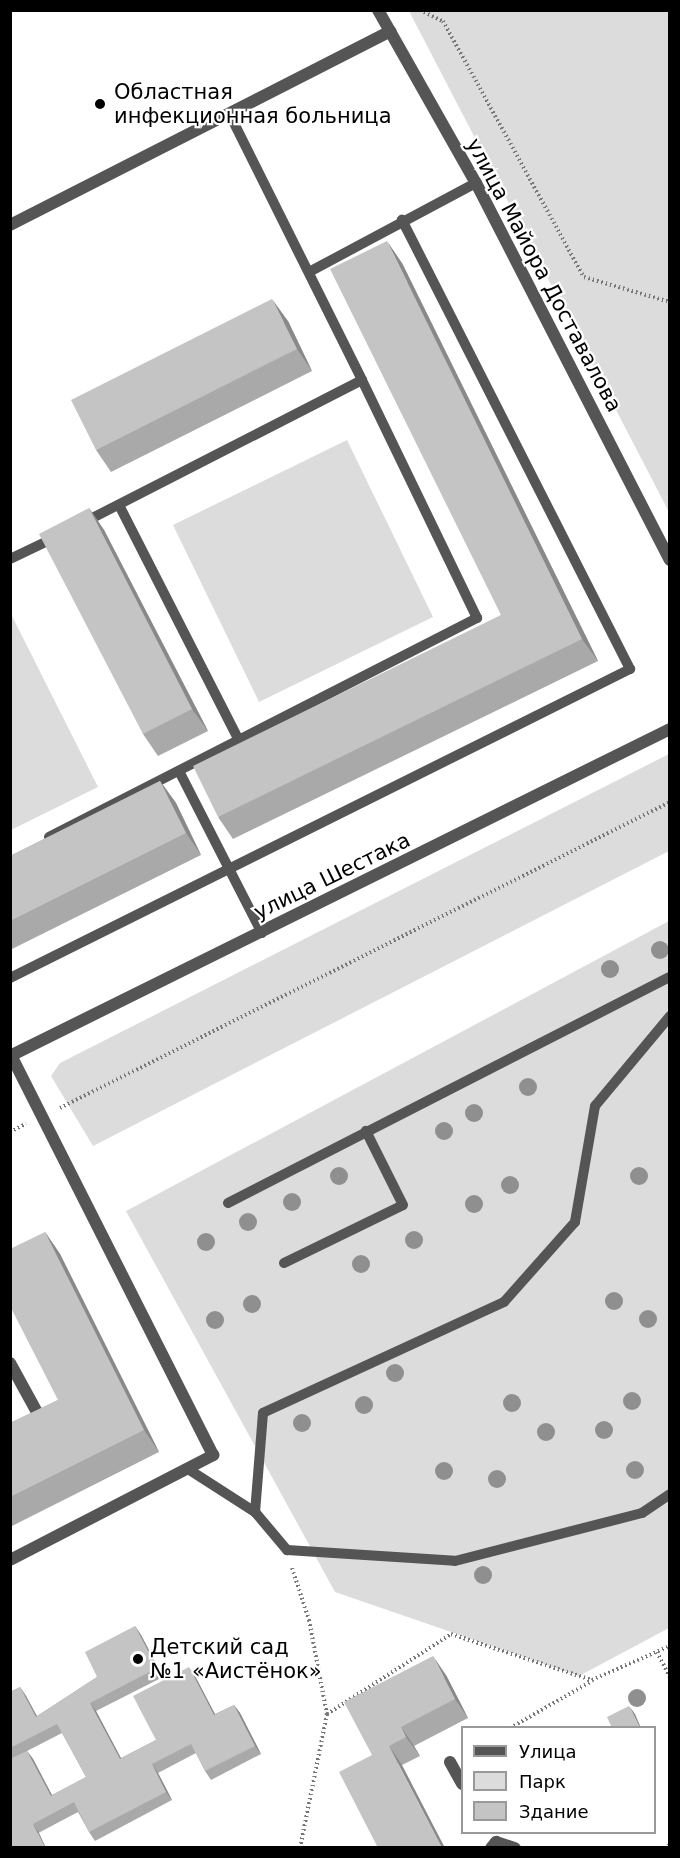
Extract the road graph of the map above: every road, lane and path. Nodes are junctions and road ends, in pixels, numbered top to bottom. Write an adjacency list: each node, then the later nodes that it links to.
1 (378, 10): 3 (street, улица Майора Доставалова)
2 (420, 10): 9 (path)
3 (390, 31): 4 (street); 5 (street, улица Майора Доставалова)
4 (230, 114): 7 (street); 8 (lane)
5 (476, 183): 6 (lane); 13 (street, улица Майора Доставалова)
6 (402, 220): 8 (lane); 19 (lane)
7 (10, 225)
8 (309, 272): 10 (lane)
9 (669, 302)
10 (362, 380): 11 (lane); 15 (lane)
11 (119, 505): 12 (lane); 15 (lane)
12 (10, 559)
13 (669, 560)
14 (669, 729): 20 (street, улица Шестака)
15 (239, 741): 16 (lane)
16 (179, 771): 18 (lane); 19 (lane)
17 (669, 802): 25 (path)
18 (32, 846)
19 (228, 867): 20 (lane); 22 (lane)
20 (262, 933): 24 (street, улица Шестака)
21 (669, 976): 26 (lane)
22 (10, 978)
23 (669, 1016): 34 (lane)
24 (11, 1056): 25 (street)
25 (42, 1116): 27 (path); 32 (street)
26 (366, 1131): 28 (lane); 29 (lane)
27 (10, 1132)
28 (228, 1203)
29 (284, 1263)
30 (10, 1363): 31 (street)
31 (37, 1433)
32 (188, 1469): 34 (lane); 36 (street)
33 (669, 1494): 35 (lane)
34 (255, 1512): 35 (lane)
35 (287, 1550): 41 (path)
36 (10, 1560)
37 (669, 1646): 38 (path)
38 (657, 1652): 39 (path); 40 (path)
39 (669, 1678)
40 (592, 1680): 41 (path); 42 (path)
41 (327, 1714): 47 (path)
42 (513, 1726)
43 (450, 1762): 44 (street)
44 (461, 1782)
45 (492, 1841): 48 (street)
46 (669, 1845): 49 (path)
47 (300, 1848)
48 (515, 1848)
49 (664, 1848)

